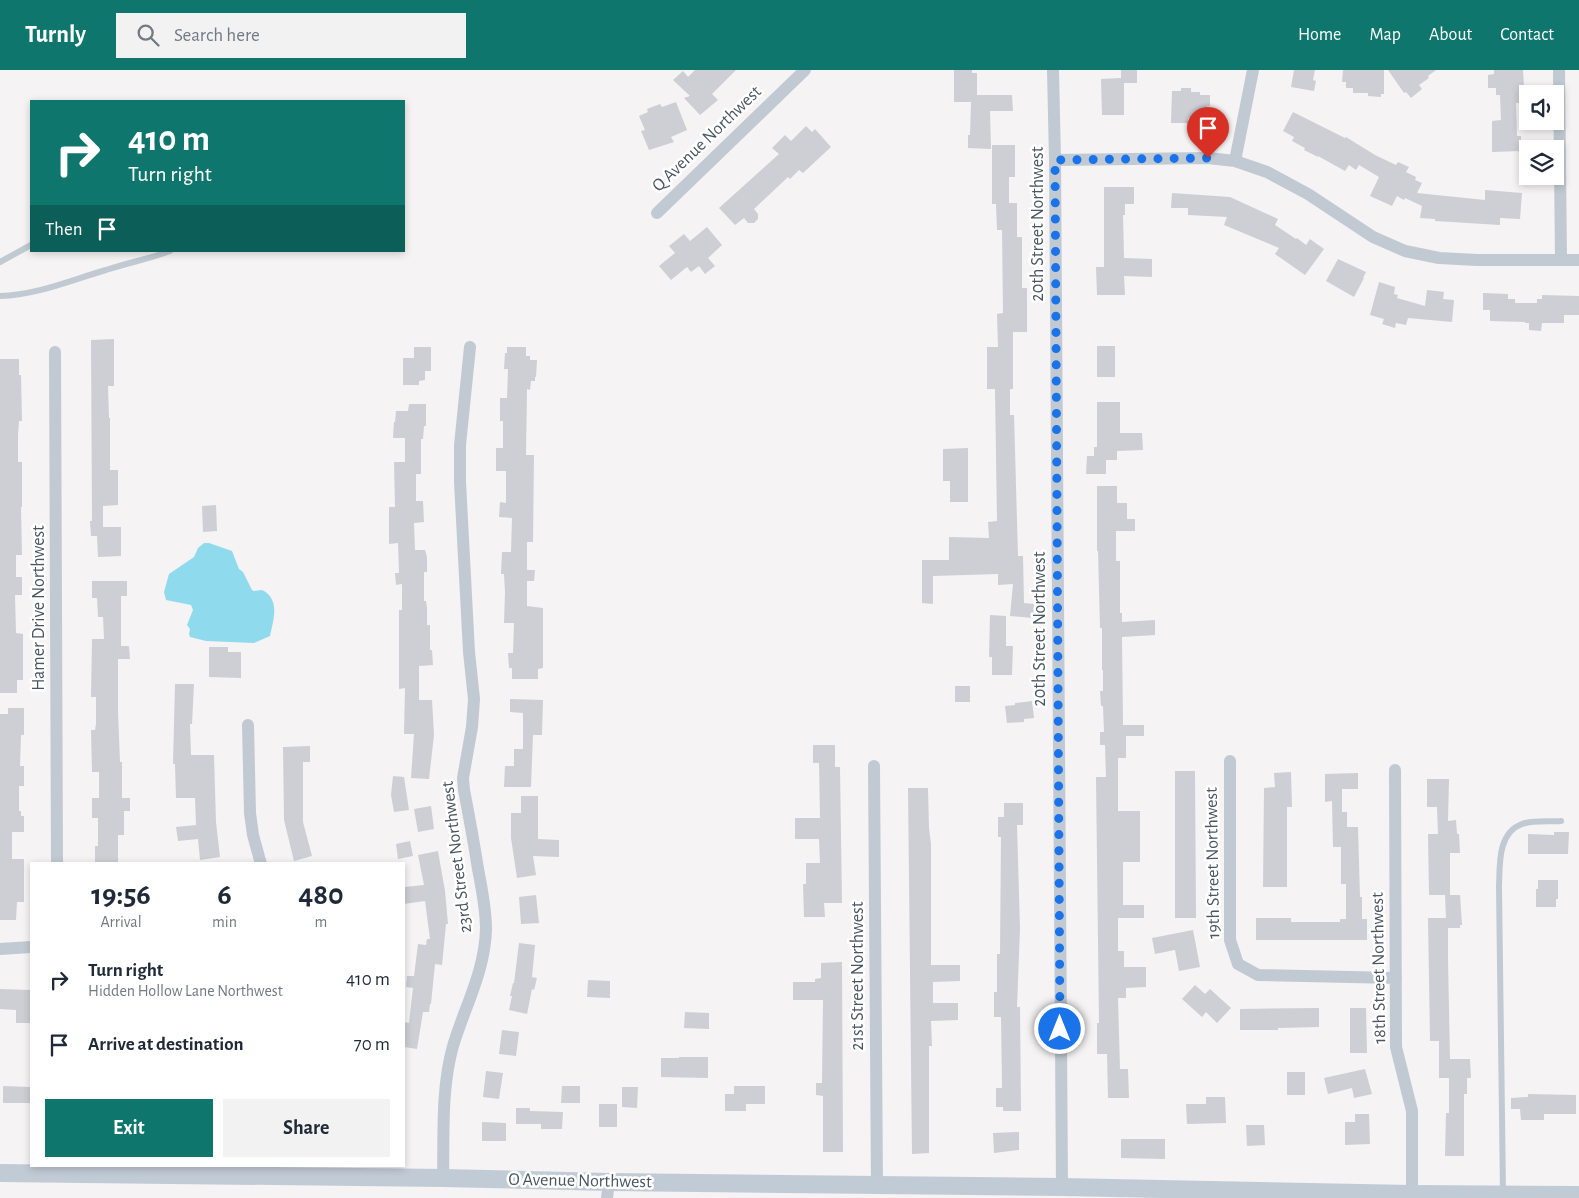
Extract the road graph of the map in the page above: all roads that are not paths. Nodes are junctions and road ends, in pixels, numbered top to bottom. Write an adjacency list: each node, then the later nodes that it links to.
1 (805, 70): 7 (street, Q Avenue Northwest)
2 (1053, 70): 5 (street, 20th Street Northwest)
3 (1253, 70): 6 (street)
4 (1559, 70): 10 (street)
5 (1055, 160): 6 (street); 30 (street, 20th Street Northwest)
6 (1235, 161): 10 (street)
7 (657, 213)
8 (30, 246): 12 (lane)
9 (167, 252): 13 (lane)
10 (1561, 259): 11 (street)
11 (1579, 260)
12 (0, 262)
13 (0, 296)
14 (470, 348): 28 (street, 23rd Street Northwest)
15 (55, 352): 21 (street, Hamer Drive Northwest)
16 (248, 725): 22 (street)
17 (1230, 760): 25 (street, 19th Street Northwest)
18 (874, 766): 29 (street, 21st Street Northwest)
19 (1395, 770): 25 (street, 18th Street Northwest)
20 (1561, 821): 34 (lane)
21 (57, 862)
22 (260, 862)
23 (30, 947): 24 (street)
24 (0, 948)
25 (1396, 978): 32 (street, 18th Street Northwest)
26 (252, 1171): 27 (street, O Avenue Northwest); 28 (street, O Avenue Northwest)
27 (0, 1173)
28 (443, 1178): 31 (street, O Avenue Northwest)
29 (877, 1186): 30 (street, O Avenue Northwest); 31 (street, O Avenue Northwest)
30 (1062, 1187): 32 (street, O Avenue Northwest)
31 (608, 1190)
32 (1412, 1194): 34 (street, O Avenue Northwest)
33 (1579, 1195): 34 (street, O Avenue Northwest)
34 (1510, 1196)

